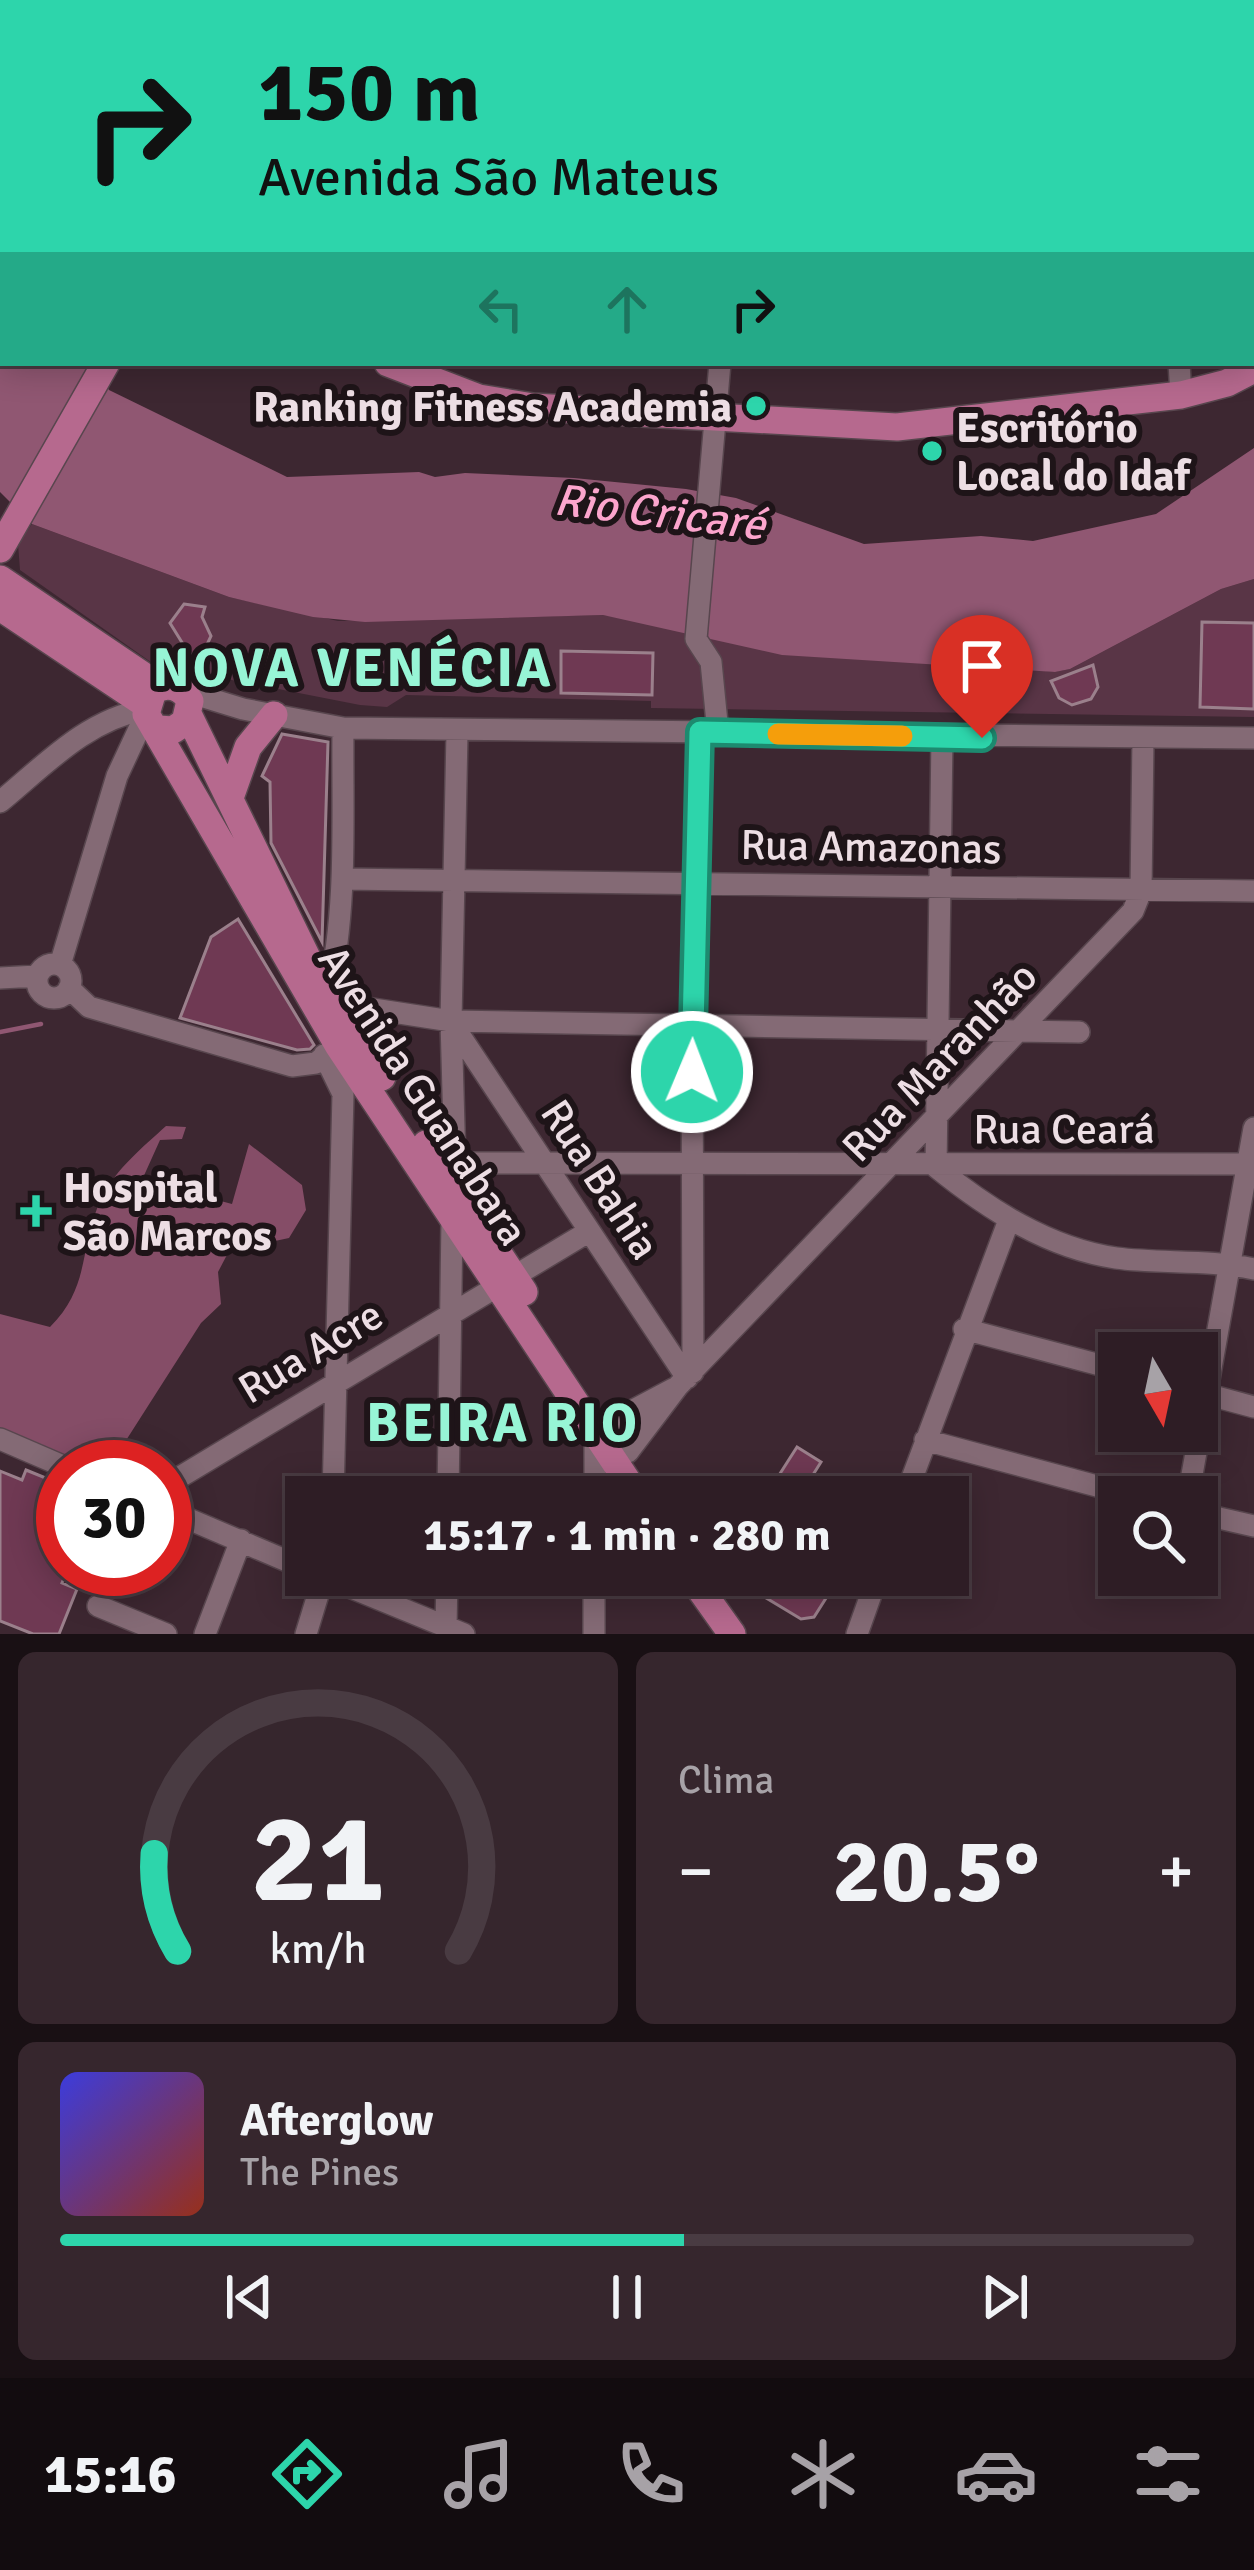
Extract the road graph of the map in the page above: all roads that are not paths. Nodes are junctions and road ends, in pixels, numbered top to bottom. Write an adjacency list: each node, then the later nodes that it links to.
1 (105, 366): 8 (main road)
2 (396, 366): 7 (main road)
3 (720, 366): 7 (street)
4 (1179, 366): 6 (street)
5 (1254, 369): 6 (main road)
6 (1181, 395): 7 (main road)
7 (717, 420): 13 (street)
8 (3, 544): 9 (main road)
9 (5, 592): 10 (main road)
10 (163, 709): 11 (street); 18 (main road, Avenida Guanabara); 19 (street); 26 (street); 37 (main road, Avenida Guanabara)
11 (274, 715): 12 (street); 18 (main road)
12 (343, 728): 14 (street); 20 (street)
13 (709, 732): 14 (street); 15 (street); 22 (street)
14 (457, 733): 21 (street)
15 (942, 737): 17 (street); 23 (street)
16 (1254, 738): 17 (street)
17 (1143, 739): 24 (street)
18 (231, 795): 29 (main road, Avenida Guanabara)
19 (0, 802)
20 (342, 879): 21 (street, Rua Amazonas); 29 (street)
21 (454, 879): 22 (street, Rua Amazonas); 32 (street)
22 (696, 881): 23 (street, Rua Amazonas); 33 (street)
23 (940, 886): 24 (street, Rua Amazonas); 34 (street)
24 (1141, 891): 25 (street, Rua Amazonas); 35 (street, Rua Maranhão)
25 (1254, 891)
26 (61, 965): 27 (street); 30 (street)
27 (37, 976): 28 (street); 30 (street)
28 (2, 979)
29 (328, 981): 31 (street, Avenida Guanabara); 37 (main road, Avenida Guanabara)
30 (69, 988): 37 (street)
31 (380, 1012): 32 (street, Avenida Guanabara); 37 (street)
32 (451, 1021): 33 (street, Avenida Guanabara); 43 (street); 44 (street, Rua Bahia)
33 (692, 1025): 34 (street, Avenida Guanabara); 46 (street)
34 (940, 1028): 35 (street, Avenida Guanabara); 40 (street)
35 (1023, 1031): 36 (street, Avenida Guanabara); 40 (street, Rua Maranhão)
36 (1078, 1032)
37 (340, 1046): 38 (main road, Avenida Guanabara); 39 (street); 43 (main road, Avenida Guanabara)
38 (374, 1095): 39 (street); 48 (main road, Avenida Guanabara)
39 (342, 1105): 57 (street)
40 (938, 1118): 42 (street, Rua Maranhão); 47 (street)
41 (1254, 1129): 45 (street)
42 (894, 1165): 46 (street, Rua Ceará); 47 (street, Rua Ceará); 58 (street, Rua Maranhão)
43 (449, 1166): 44 (street, Rua Ceará); 52 (main road, Avenida Guanabara)
44 (545, 1166): 46 (street, Rua Ceará); 50 (street, Rua Bahia)
45 (1250, 1166): 47 (street, Rua Ceará); 51 (street)
46 (691, 1167): 58 (street)
47 (936, 1167): 49 (street)
48 (452, 1220): 52 (main road, Avenida Guanabara); 53 (street)
49 (1009, 1220): 51 (street); 54 (street)
50 (588, 1232): 52 (street, Rua Acre); 58 (street, Rua Bahia)
51 (1243, 1266): 55 (street)
52 (504, 1280): 53 (street, Rua Acre); 61 (main road, Avenida Guanabara)
53 (450, 1312): 57 (street, Rua Acre); 68 (street)
54 (964, 1329): 56 (street); 63 (street)
55 (1218, 1343)
56 (1098, 1364)
57 (336, 1379): 66 (street, Rua Acre); 67 (street)
58 (686, 1379): 61 (street, Rua Maranhão); 64 (street, Rua Maranhão)
59 (1218, 1397): 60 (street)
60 (1254, 1407)
61 (602, 1426): 64 (main road, Avenida Guanabara); 69 (street); 70 (main road, Avenida Guanabara)
62 (0, 1439): 65 (street)
63 (925, 1440): 72 (street); 73 (street)
64 (628, 1452): 71 (main road, Avenida Guanabara)
65 (36, 1455)
66 (192, 1469)
67 (334, 1476)
68 (448, 1476)
69 (597, 1476)
70 (627, 1476)
71 (643, 1476)
72 (912, 1476)
73 (1098, 1486)
74 (1218, 1518): 76 (street)
75 (192, 1520): 77 (street)
76 (1254, 1526)
77 (241, 1540): 78 (street); 89 (street)
78 (285, 1559)
79 (314, 1596): 90 (street)
80 (372, 1596): 87 (street)
81 (450, 1596): 87 (street)
82 (595, 1596): 91 (street)
83 (705, 1596): 92 (main road)
84 (725, 1596): 93 (main road)
85 (871, 1596): 94 (street)
86 (98, 1606): 88 (street)
87 (455, 1630)
88 (166, 1634)
89 (205, 1634)
90 (306, 1634)
91 (594, 1634)
92 (732, 1634)
93 (752, 1634)
94 (857, 1634)

